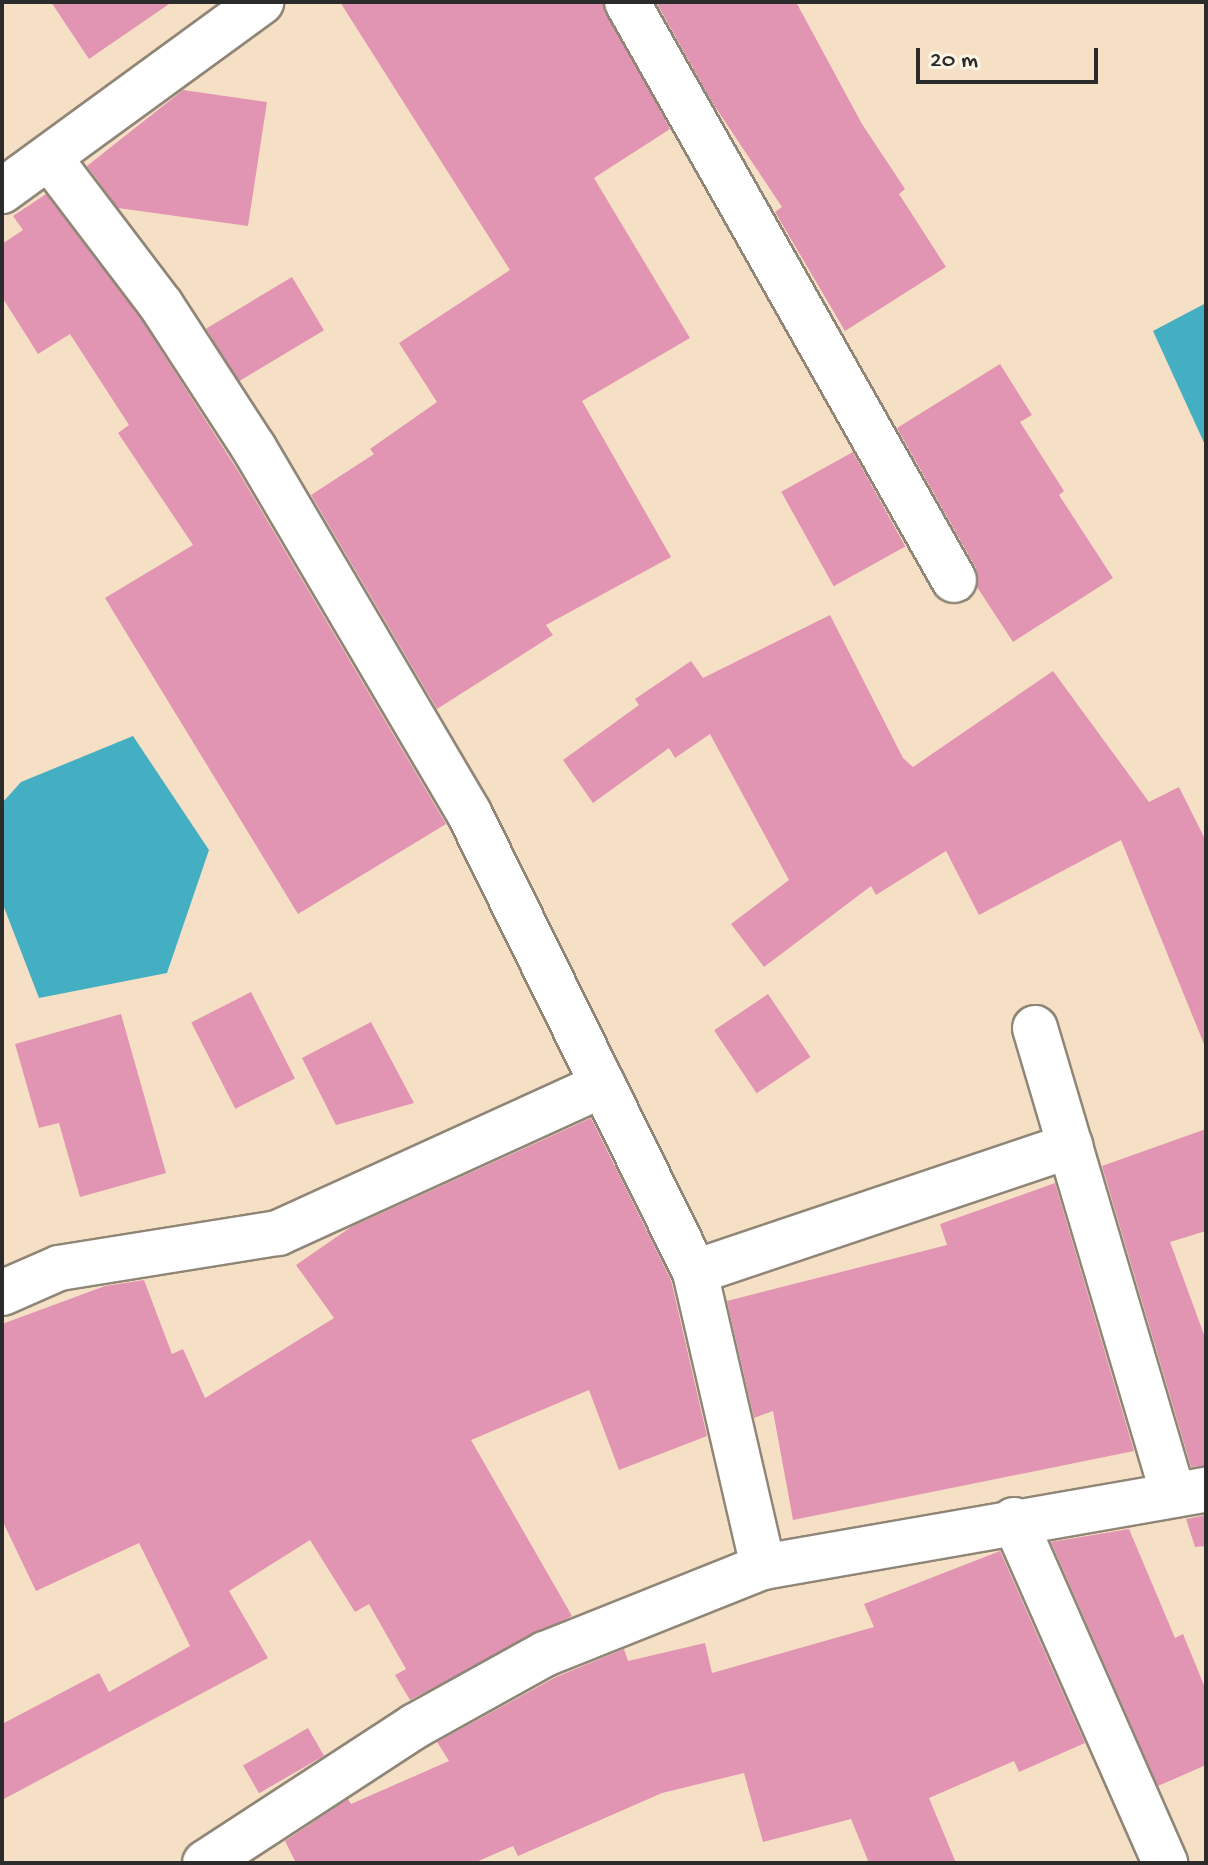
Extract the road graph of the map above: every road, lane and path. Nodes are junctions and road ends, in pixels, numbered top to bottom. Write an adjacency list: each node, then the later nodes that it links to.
1 (261, 2): 3 (street)
2 (627, 2): 5 (street)
3 (51, 160): 4 (street); 7 (street)
4 (2, 191)
5 (954, 580)
6 (1035, 1028): 8 (street)
7 (603, 1085): 9 (street); 10 (street)
8 (1070, 1146): 9 (street); 11 (street)
9 (695, 1272): 13 (street)
10 (2, 1293)
11 (1190, 1492): 12 (street)
12 (1014, 1520): 13 (street); 15 (street)
13 (763, 1567): 14 (street)
14 (205, 1863)
15 (1165, 1863)

